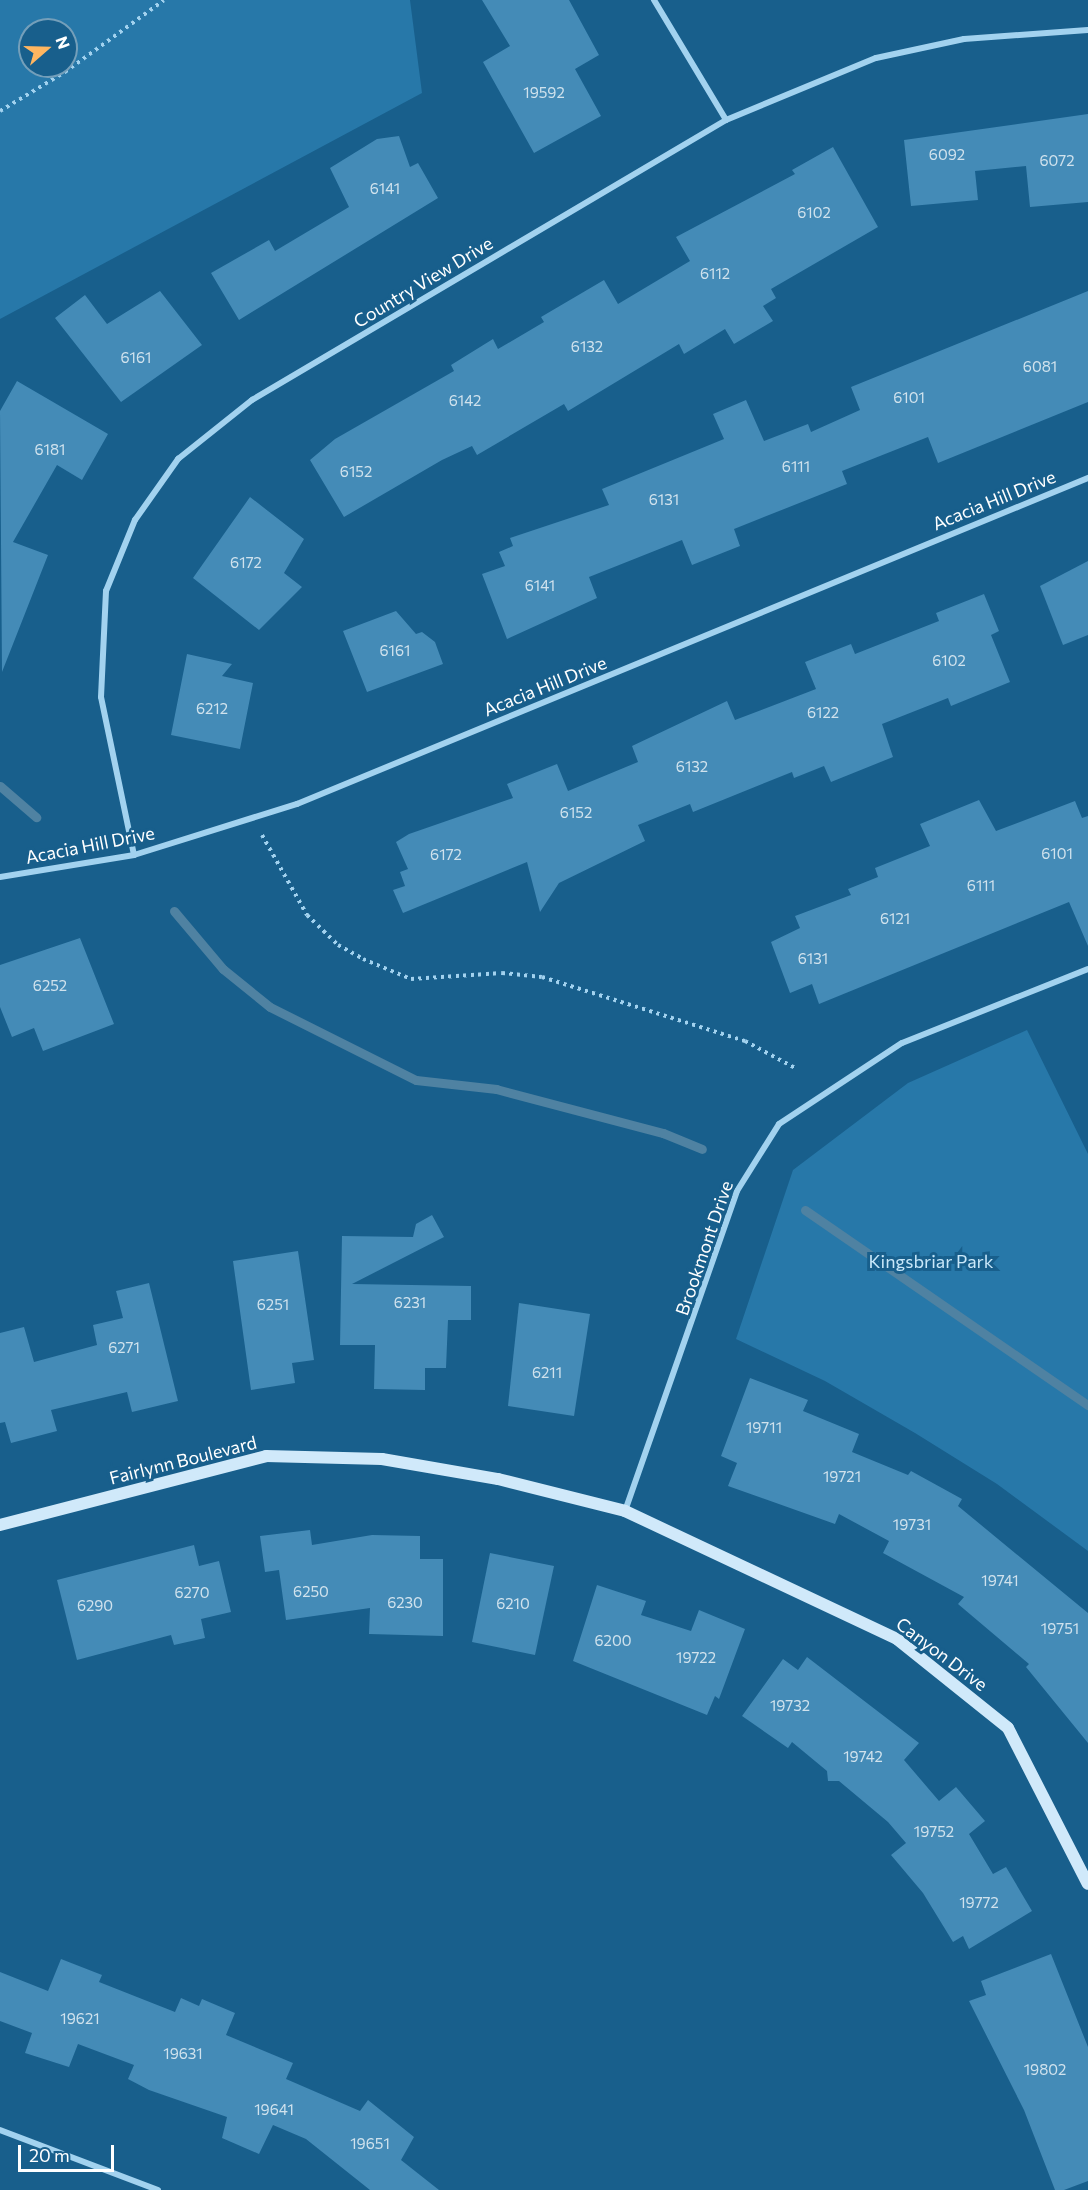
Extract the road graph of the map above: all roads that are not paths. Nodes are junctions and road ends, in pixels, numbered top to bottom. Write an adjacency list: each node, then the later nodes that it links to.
1 (654, 0): 3 (street)
2 (1088, 30): 3 (street, Country View Drive)
3 (726, 120): 5 (street, Country View Drive)
4 (1088, 478): 5 (street, Acacia Hill Drive)
5 (134, 855): 6 (street, Acacia Hill Drive)
6 (0, 877)
7 (1088, 969): 8 (street, Brookmont Drive)
8 (625, 1511): 9 (street, Fairlynn Boulevard); 10 (street, Canyon Drive)
9 (0, 1525)
10 (1088, 1884)
11 (0, 2130): 12 (street)
12 (158, 2190)

